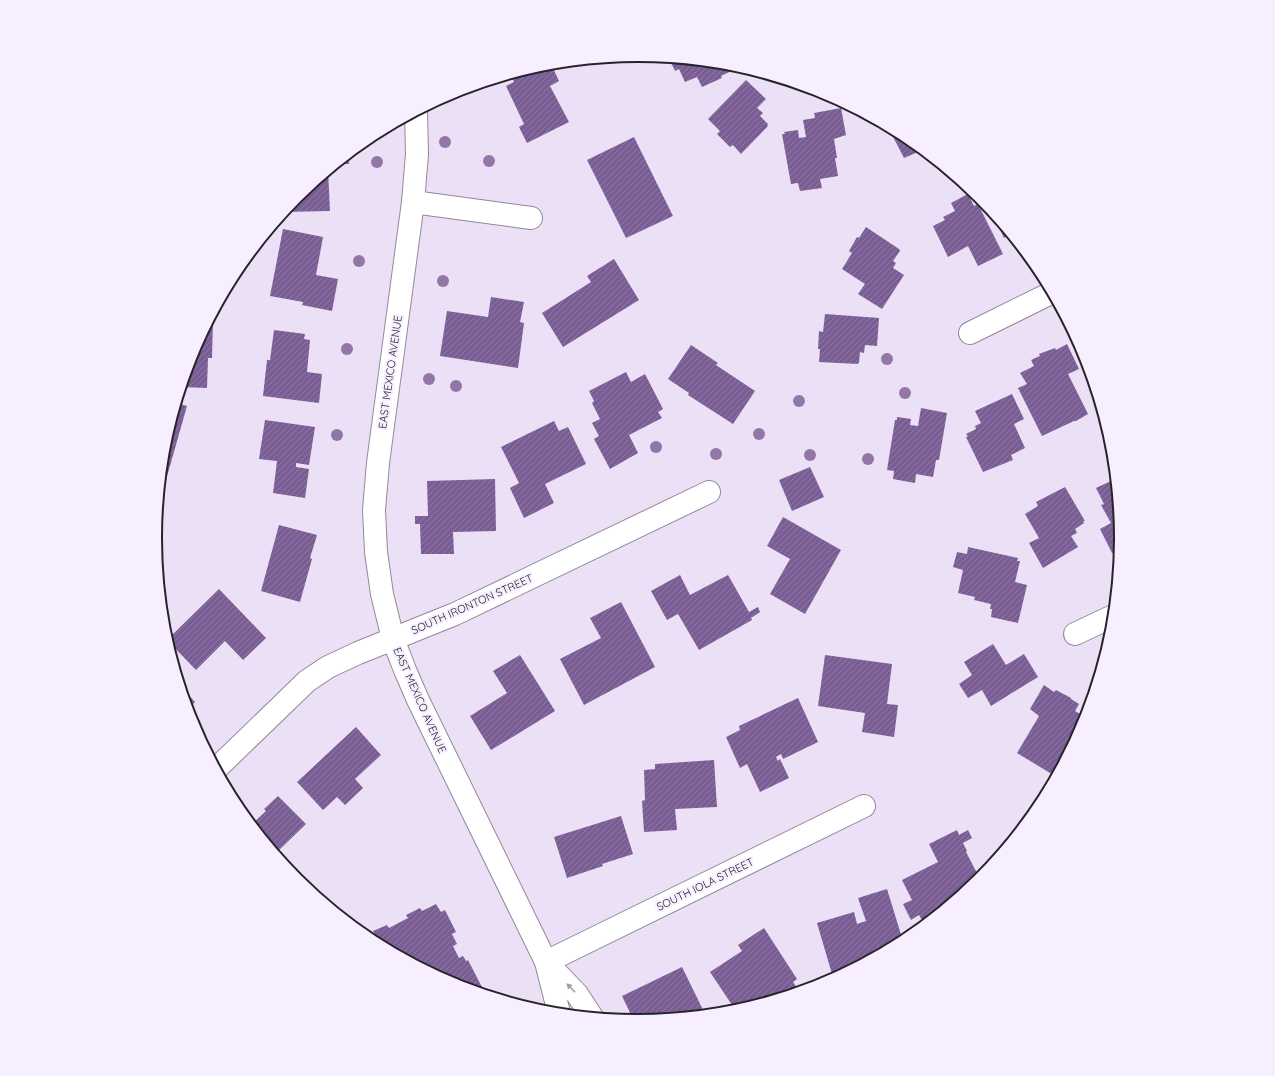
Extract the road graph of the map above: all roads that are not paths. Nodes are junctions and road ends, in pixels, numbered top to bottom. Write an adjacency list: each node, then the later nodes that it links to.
1 (416, 117): 2 (street, EAST MEXICO AVENUE)
2 (413, 202): 3 (street); 9 (street, EAST MEXICO AVENUE)
3 (530, 218)
4 (1047, 295): 5 (street)
5 (970, 333)
6 (709, 492): 9 (street, SOUTH IRONTON STREET)
7 (1106, 619): 8 (street)
8 (1075, 634)
9 (394, 639): 10 (street, SOUTH IRONTON STREET); 12 (street, EAST MEXICO AVENUE)
10 (220, 766)
11 (864, 806): 12 (street, SOUTH IOLA STREET)
12 (546, 962): 13 (street, EAST MEXICO AVENUE); 14 (street, EAST MEXICO AVENUE, one-way to 12)
13 (557, 1007)
14 (589, 1011)

